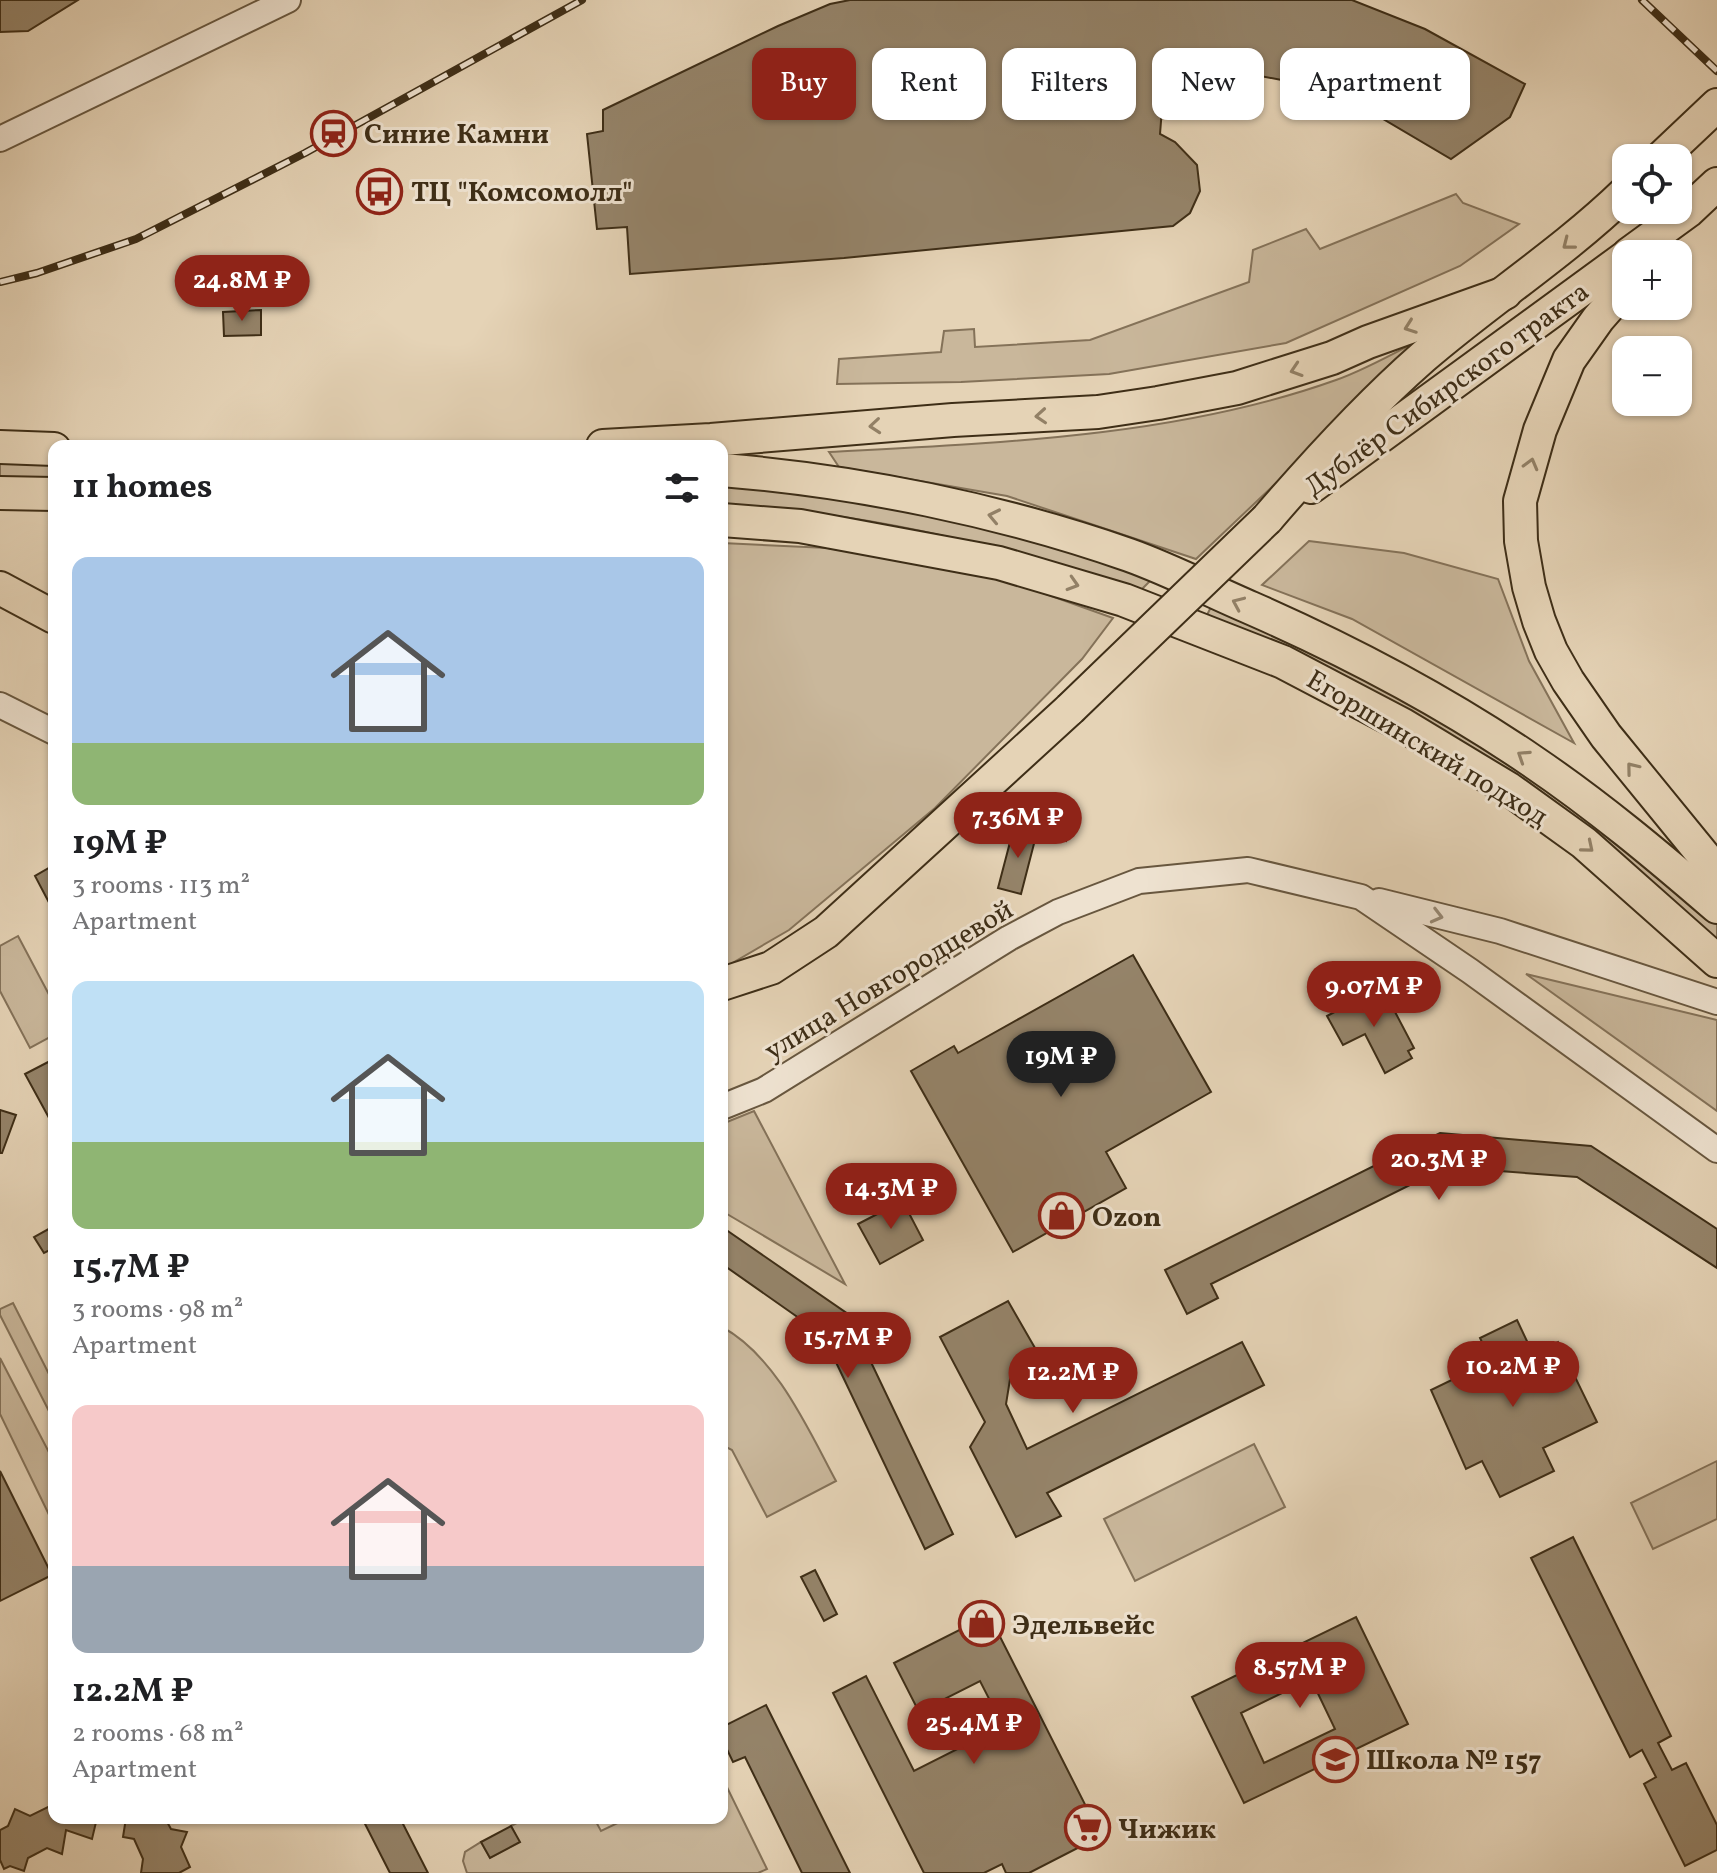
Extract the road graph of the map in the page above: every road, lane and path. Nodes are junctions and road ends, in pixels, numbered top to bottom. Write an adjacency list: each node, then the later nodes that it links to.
1 (288, 0): 3 (street)
2 (1717, 105): 4 (main road)
3 (0, 139)
4 (1675, 144)
5 (1717, 184): 7 (main road, Дублёр Сибирского тракта)
6 (1612, 205): 13 (main road, Дублёр Сибирского тракта, one-way to 13)
7 (1692, 207)
8 (1670, 224): 10 (main road, Дублёр Сибирского тракта)
9 (1678, 224): 11 (main road)
10 (1648, 240)
11 (1666, 240)
12 (1612, 267): 21 (main road, Дублёр Сибирского тракта)
13 (1505, 293): 15 (main road, Дублёр Сибирского тракта, one-way to 15); 21 (main road, Дублёр Сибирского тракта)
14 (1612, 303): 29 (main road, one-way to 14)
15 (711, 440)
16 (0, 447): 17 (main road)
17 (48, 449)
18 (728, 471): 31 (main road, Егоршинский подход, one-way to 18)
19 (0, 493): 20 (main road)
20 (48, 494)
21 (1267, 519): 35 (main road, Дублёр Сибирского тракта, bridge)
22 (728, 520): 24 (main road)
23 (728, 531): 24 (main road)
24 (906, 544): 33 (main road, Егоршинский подход, one-way to 33)
25 (0, 588): 26 (main road)
26 (48, 614)
27 (0, 705): 28 (street)
28 (48, 729)
29 (1717, 872)
30 (1361, 897): 32 (street, one-way to 32); 34 (street, улица Новгородцевой); 37 (street, улица Новгородцевой)
31 (1717, 907)
32 (1500, 931): 34 (street); 36 (street)
33 (1717, 961)
34 (1470, 971): 38 (street, улица Новгородцевой)
35 (728, 982)
36 (1717, 1002)
37 (728, 1105)
38 (1717, 1150)

